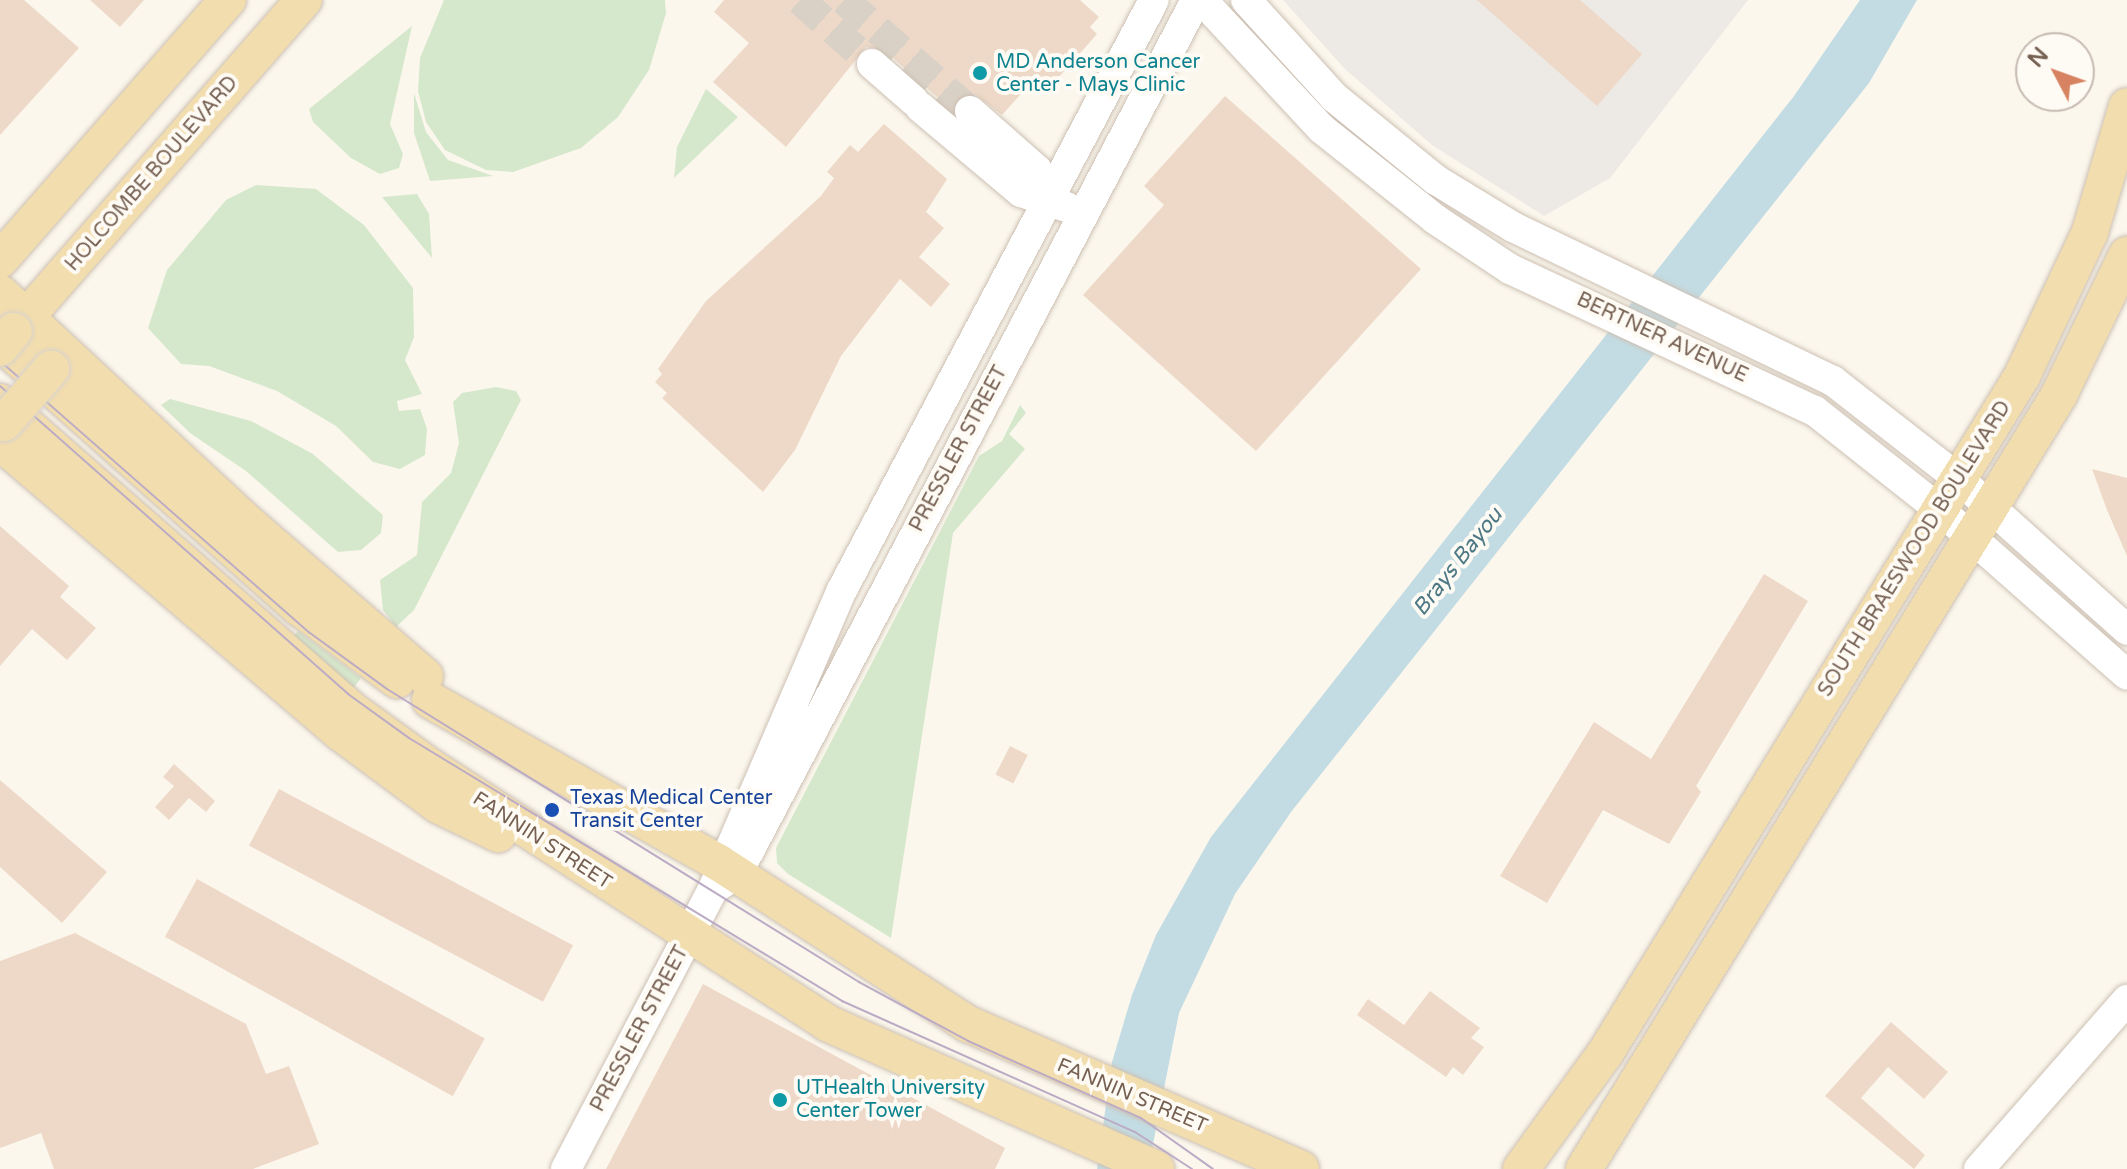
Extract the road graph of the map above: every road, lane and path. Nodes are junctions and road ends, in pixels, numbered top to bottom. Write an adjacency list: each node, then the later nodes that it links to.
1 (228, 0): 14 (main road)
2 (304, 0): 17 (main road, HOLCOMBE BOULEVARD)
3 (1154, 0): 11 (street, PRESSLER STREET)
4 (1199, 0): 10 (street, BERTNER AVENUE); 12 (street, PRESSLER STREET)
5 (1246, 0): 9 (street, BERTNER AVENUE)
6 (872, 64): 11 (street)
7 (2127, 106): 15 (main road, SOUTH BRAESWOOD BOULEVARD)
8 (970, 111): 11 (street)
9 (1393, 147): 10 (street); 22 (street, BERTNER AVENUE)
10 (1373, 173): 24 (street, BERTNER AVENUE)
11 (1050, 198): 12 (street); 19 (street, PRESSLER STREET)
12 (1082, 216): 21 (street, PRESSLER STREET)
13 (2127, 255): 16 (main road, SOUTH BRAESWOOD BOULEVARD)
14 (0, 260)
15 (2072, 273): 16 (main road); 22 (main road, SOUTH BRAESWOOD BOULEVARD)
16 (2112, 291): 23 (main road, SOUTH BRAESWOOD BOULEVARD)
17 (8, 326): 18 (main road); 31 (main road, FANNIN STREET)
18 (97, 379): 20 (main road, bridge); 31 (main road)
19 (927, 423): 21 (street); 27 (street, PRESSLER STREET)
20 (8, 433): 33 (main road, FANNIN STREET); 33 (main road)
21 (962, 442): 29 (street, PRESSLER STREET)
22 (1959, 479): 23 (street, BERTNER AVENUE); 24 (main road, SOUTH BRAESWOOD BOULEVARD)
23 (1991, 508): 25 (main road, SOUTH BRAESWOOD BOULEVARD); 26 (street, BERTNER AVENUE)
24 (1940, 510): 25 (street, BERTNER AVENUE); 35 (main road, SOUTH BRAESWOOD BOULEVARD)
25 (1972, 538): 28 (street, BERTNER AVENUE); 36 (main road, SOUTH BRAESWOOD BOULEVARD)
26 (2127, 630)
27 (816, 645): 29 (street); 32 (street, PRESSLER STREET)
28 (2113, 657): 30 (street, BERTNER AVENUE)
29 (848, 661): 32 (street, PRESSLER STREET)
30 (2127, 675)
31 (428, 688): 32 (main road, FANNIN STREET)
32 (723, 876): 34 (street, PRESSLER STREET); 38 (main road, FANNIN STREET)
33 (639, 904): 34 (main road, FANNIN STREET)
34 (689, 938): 39 (street, PRESSLER STREET); 40 (main road, FANNIN STREET)
35 (1656, 970): 36 (main road); 41 (main road, SOUTH BRAESWOOD BOULEVARD)
36 (1695, 993): 42 (main road, SOUTH BRAESWOOD BOULEVARD)
37 (2127, 1000): 43 (street)
38 (1288, 1163)
39 (566, 1169)
40 (1156, 1169)
41 (1521, 1169)
42 (1584, 1169)
43 (1979, 1169)

